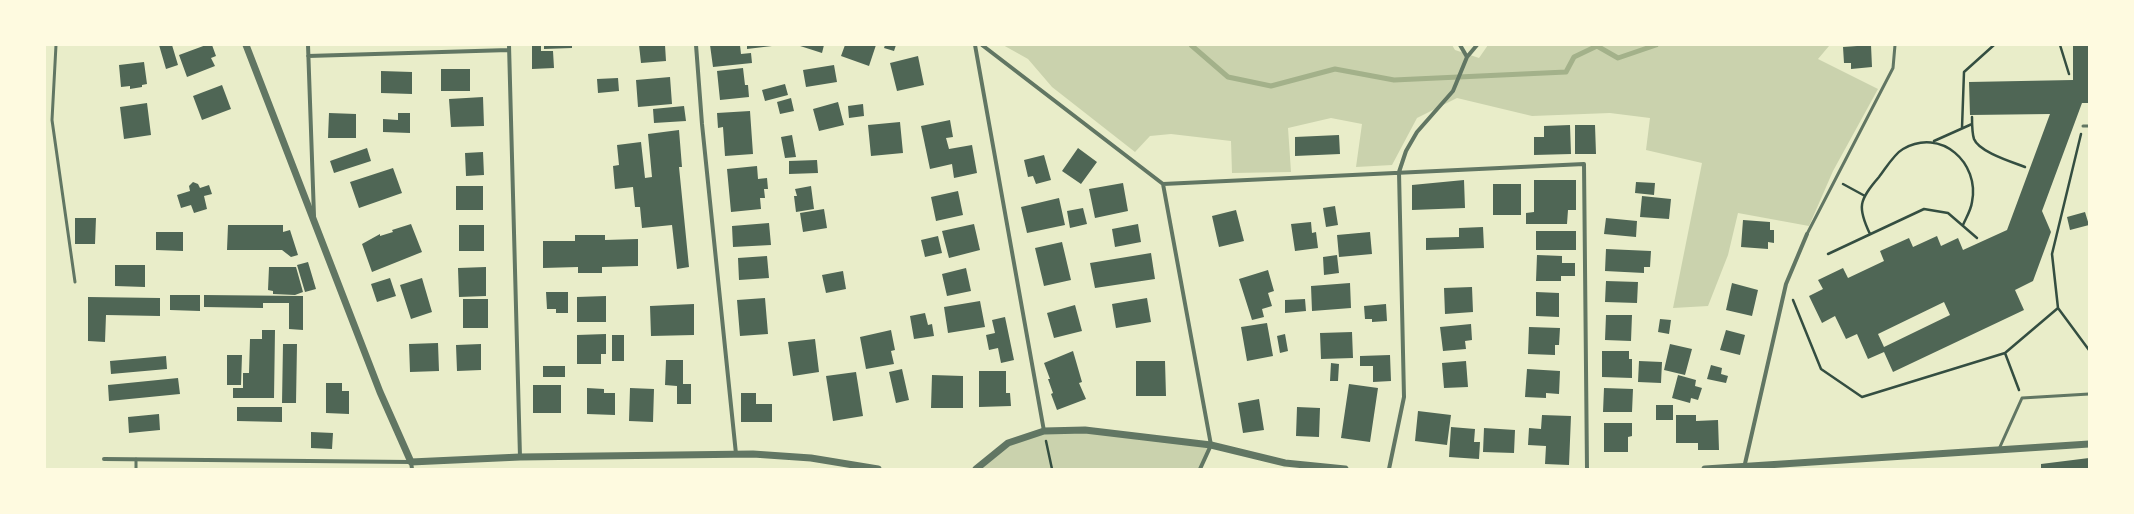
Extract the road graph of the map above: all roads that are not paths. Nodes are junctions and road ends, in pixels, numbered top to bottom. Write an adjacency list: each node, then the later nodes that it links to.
1 (56, 45): 19 (lane)
2 (246, 45): 17 (street)
3 (308, 45): 11 (street)
4 (696, 45): 25 (street)
5 (975, 45): 21 (street)
6 (982, 45): 16 (street)
7 (1460, 45): 12 (street)
8 (1477, 45): 12 (street)
9 (1895, 45): 18 (lane)
10 (509, 47): 11 (street); 26 (street)
11 (308, 56): 17 (street)
12 (1466, 57): 15 (street)
13 (2083, 126): 14 (lane)
14 (2089, 126)
15 (1399, 172): 16 (street); 36 (street); 37 (street)
16 (1164, 184): 23 (street)
17 (314, 222): 29 (street)
18 (1807, 234): 30 (street)
19 (75, 282)
20 (2089, 394): 24 (lane)
21 (1044, 431): 23 (street); 33 (street)
22 (2089, 444): 24 (street)
23 (1211, 445): 34 (street); 35 (street)
24 (1999, 449): 30 (street)
25 (736, 454): 26 (street); 32 (street)
26 (520, 457): 29 (street)
27 (104, 459): 28 (street)
28 (136, 459): 29 (street); 31 (lane)
29 (411, 466)
30 (1744, 468): 38 (street)
31 (136, 469)
32 (878, 469)
33 (976, 469)
34 (1200, 469)
35 (1345, 469)
36 (1389, 469)
37 (1587, 469)
38 (1704, 469)

